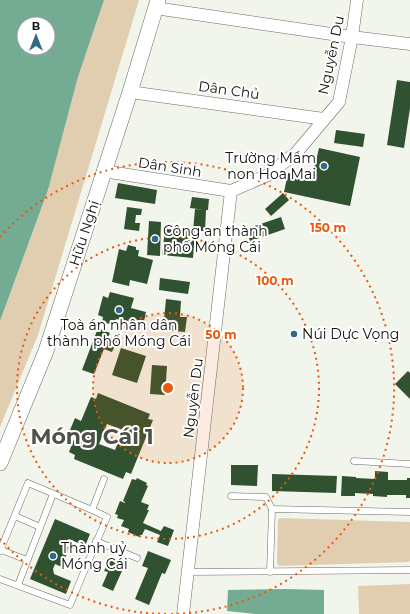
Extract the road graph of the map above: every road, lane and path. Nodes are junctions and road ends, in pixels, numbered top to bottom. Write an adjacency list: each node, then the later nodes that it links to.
1 (357, 0): 3 (street, Nguyễn Du)
2 (156, 4): 3 (street); 5 (street, Hữu Nghị)
3 (352, 37): 4 (street); 6 (street, Nguyễn Du)
4 (410, 44)
5 (130, 92): 6 (street, Dân Chủ); 7 (street, Hữu Nghị)
6 (324, 119): 8 (street, Nguyễn Du)
7 (103, 172): 8 (street, Dân Sinh); 10 (street, Hữu Nghị)
8 (231, 191): 27 (street, Nguyễn Du)
9 (354, 461): 11 (lane)
10 (0, 463)
11 (410, 464)
12 (104, 479): 16 (lane)
13 (52, 494): 16 (lane); 18 (lane); 19 (lane)
14 (231, 496): 15 (lane)
15 (272, 509): 17 (lane); 28 (lane)
16 (92, 510): 22 (lane)
17 (410, 512)
18 (15, 516): 19 (lane); 21 (lane)
19 (40, 527): 25 (lane)
20 (0, 530): 21 (lane)
21 (8, 533): 23 (lane)
22 (96, 541): 24 (lane); 30 (lane)
23 (0, 550): 25 (lane)
24 (137, 558)
25 (27, 560): 30 (lane)
26 (410, 570): 28 (lane)
27 (187, 572): 28 (lane); 31 (street, Nguyễn Du)
28 (270, 572)
29 (0, 579): 30 (lane)
30 (18, 585)
31 (183, 614)

